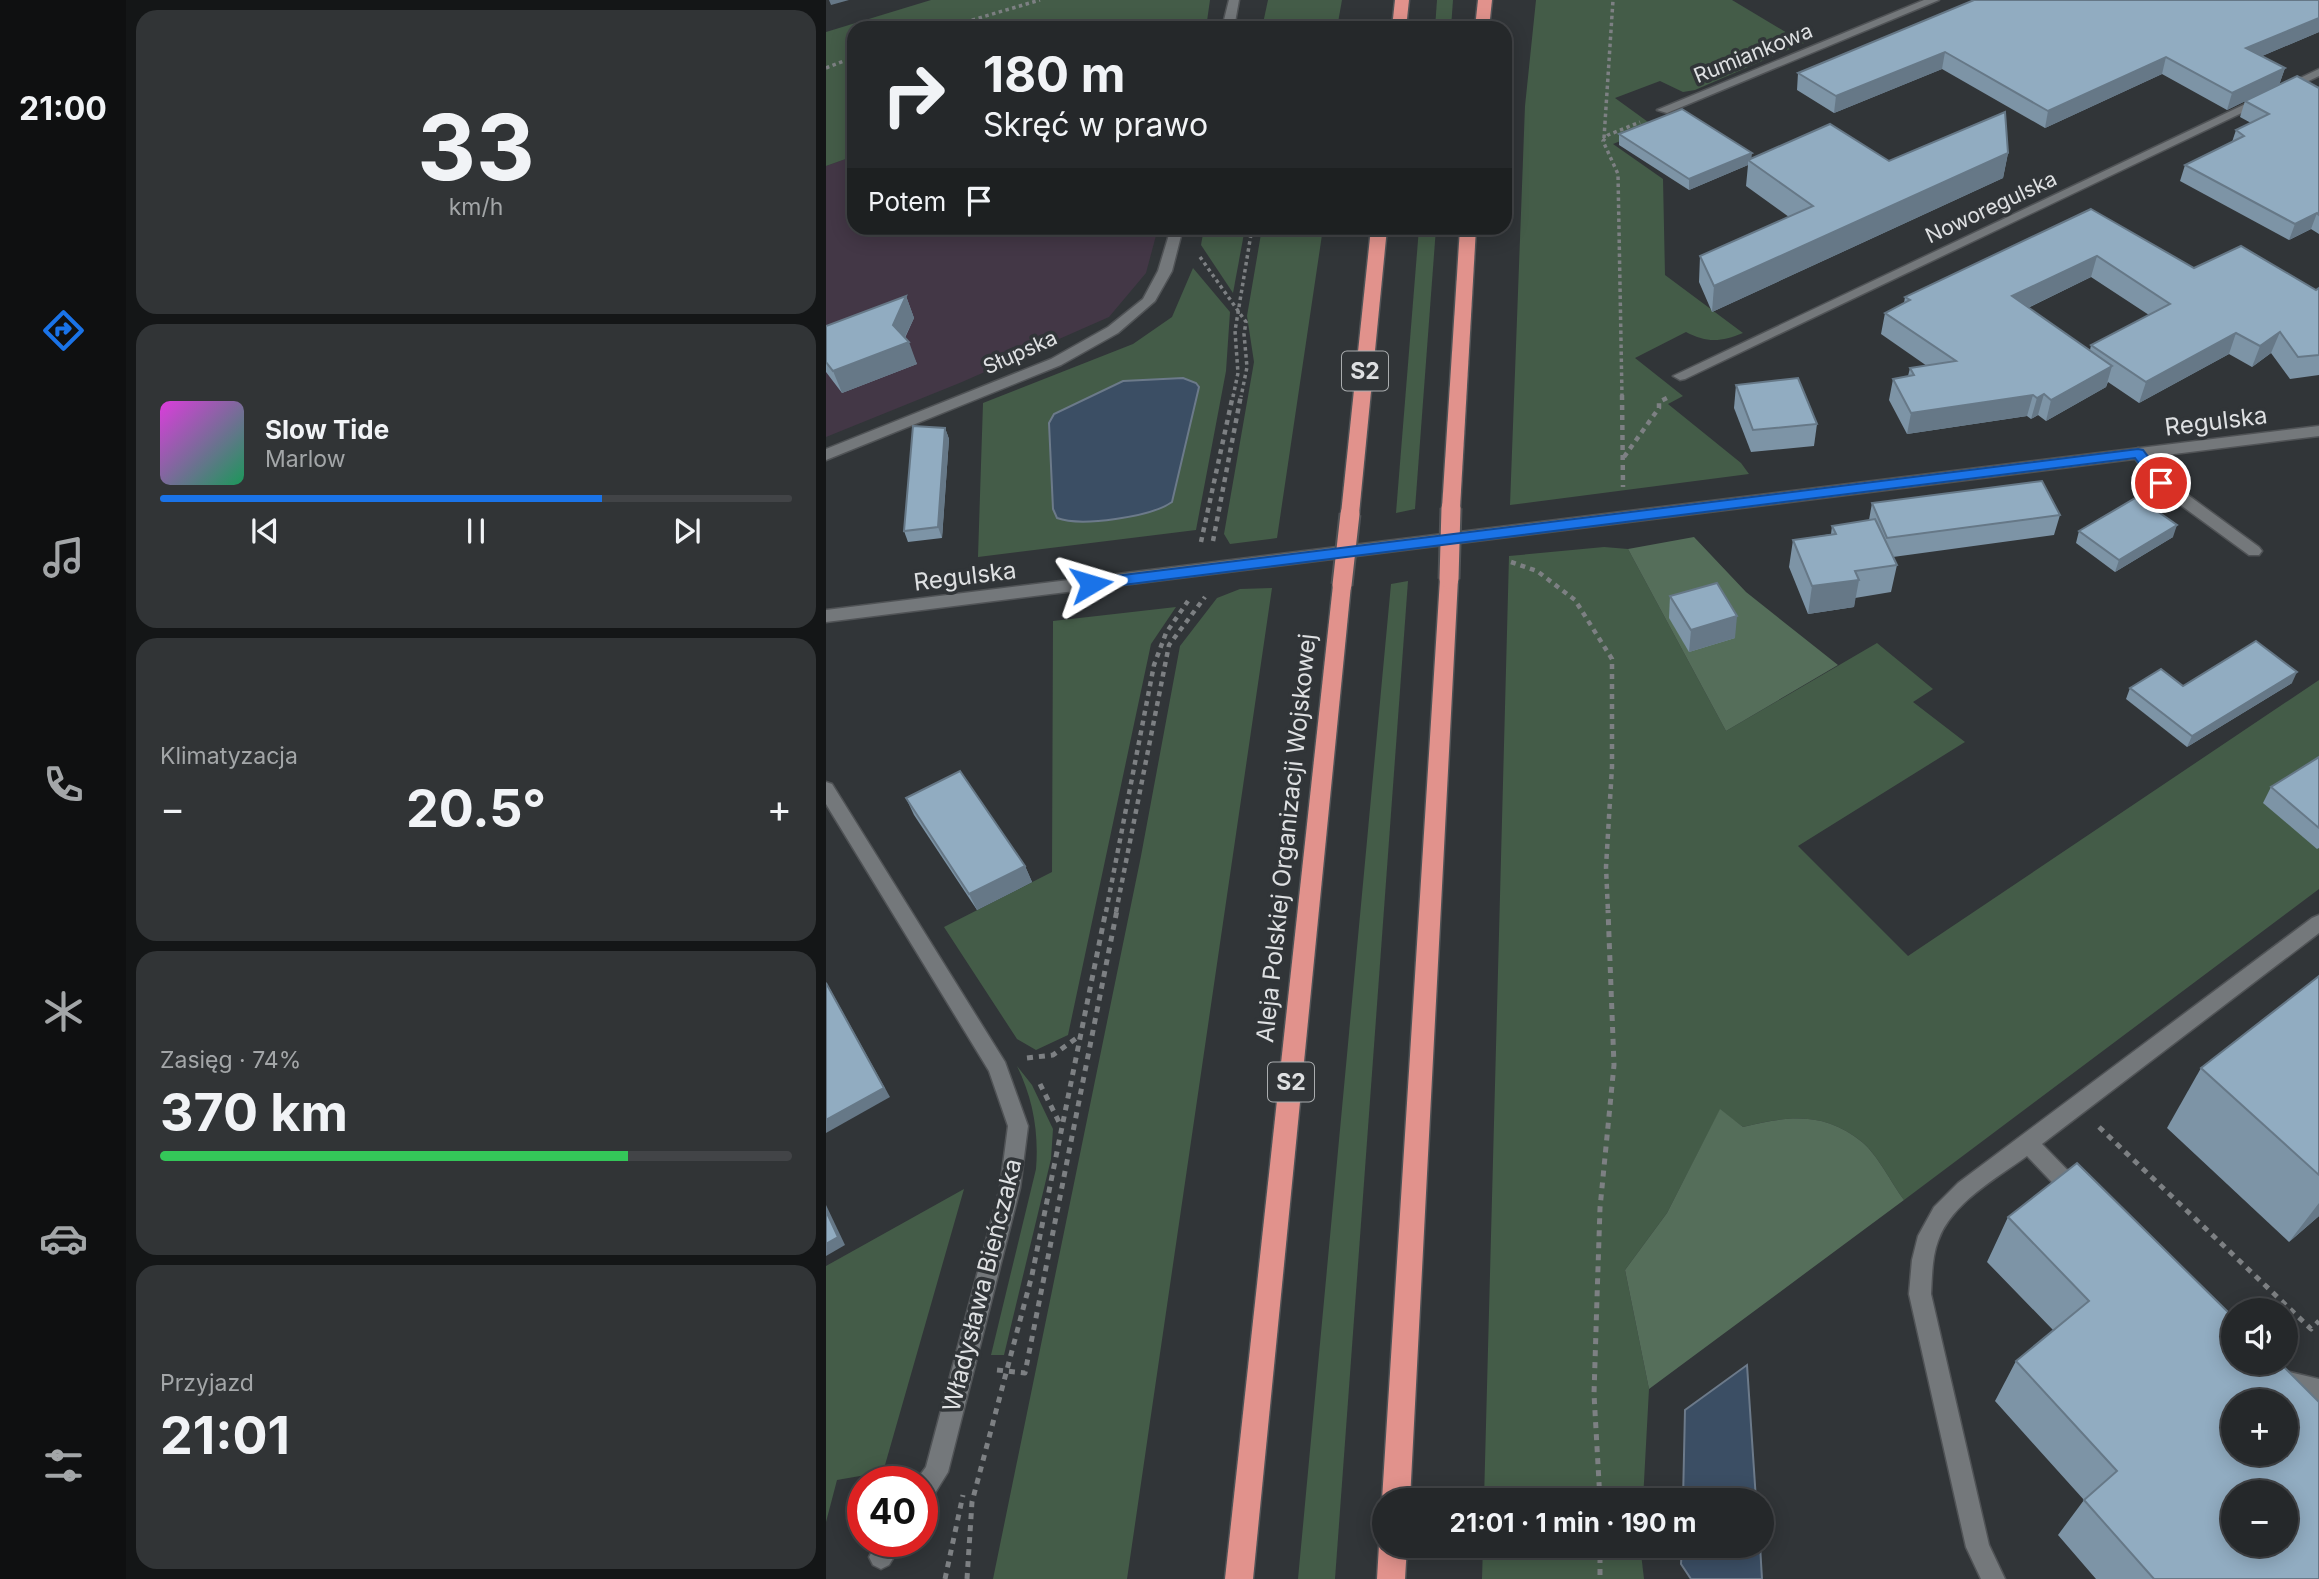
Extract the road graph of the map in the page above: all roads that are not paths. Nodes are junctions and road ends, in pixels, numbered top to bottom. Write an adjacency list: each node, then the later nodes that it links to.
1 (1234, 0): 5 (street)
2 (1402, 0): 6 (highway)
3 (1485, 0): 7 (highway)
4 (1934, 0): 9 (street, Rumiankowa)
5 (1229, 21)
6 (1400, 21)
7 (1483, 21)
8 (2319, 72): 13 (street, Noworegulska)
9 (1663, 110)
10 (1175, 235): 16 (street, Słupska)
11 (1378, 235): 28 (highway, Aleja Polskiej Organizacji Wojskowej / S2, bridge)
12 (1468, 235): 26 (highway, bridge)
13 (1680, 376)
14 (2319, 431): 15 (street, Regulska)
15 (2138, 453): 17 (street); 18 (street, Regulska)
16 (826, 455)
17 (2254, 551)
18 (826, 616)
19 (826, 789): 25 (street, Władysława Bieńczaka)
20 (2319, 923): 21 (street)
21 (2029, 1144): 22 (street); 30 (street)
22 (2096, 1212)
23 (2267, 1375): 24 (street)
24 (2319, 1390)
25 (938, 1466)
26 (1397, 1488)
27 (1392, 1558): 29 (highway)
28 (1239, 1579)
29 (1391, 1579)
30 (1993, 1579)

